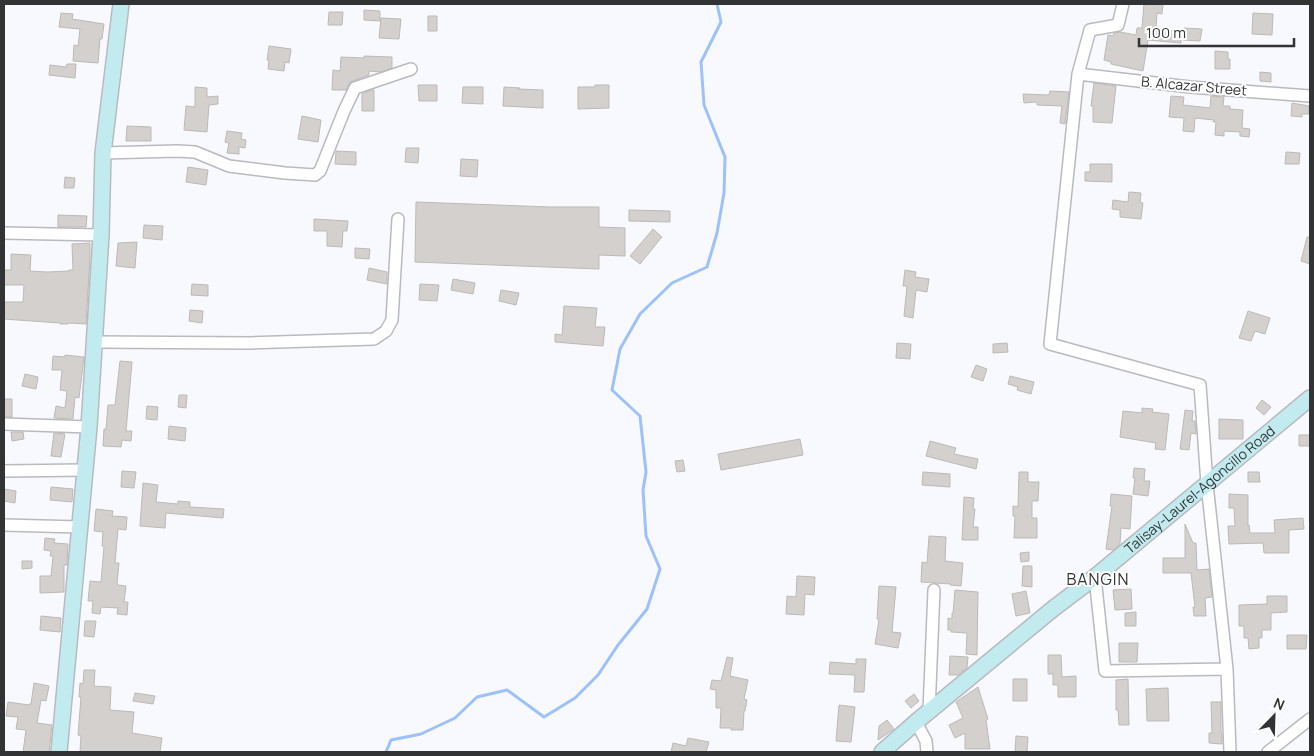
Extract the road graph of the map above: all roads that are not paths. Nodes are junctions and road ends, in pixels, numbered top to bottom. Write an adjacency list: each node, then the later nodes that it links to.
1 (121, 4): 6 (street)
2 (1123, 4): 4 (street)
3 (411, 69): 6 (street)
4 (1078, 74): 5 (street, B. Alcazar Street); 16 (street)
5 (1310, 96)
6 (103, 153): 9 (street)
7 (398, 219): 10 (street)
8 (4, 234): 9 (street)
9 (101, 235): 10 (street)
10 (95, 342): 13 (street)
11 (1310, 398): 16 (street, Talisay-Laurel-Agoncillo Road)
12 (4, 424): 13 (street)
13 (89, 427): 15 (street)
14 (4, 470): 15 (street)
15 (85, 470): 18 (street)
16 (1207, 484): 19 (street, Talisay-Laurel-Agoncillo Road); 21 (street)
17 (4, 525): 18 (street)
18 (79, 527): 26 (street)
19 (1096, 577): 21 (street); 22 (street, Talisay-Laurel-Agoncillo Road)
20 (934, 590): 22 (street)
21 (1227, 669): 29 (street)
22 (929, 711): 24 (street, Talisay-Laurel-Agoncillo Road)
23 (1310, 719): 25 (street)
24 (916, 722): 27 (street, Talisay-Laurel-Agoncillo Road); 28 (street)
25 (1304, 728): 30 (street)
26 (59, 752)
27 (882, 752)
28 (926, 752)
29 (1230, 752)
30 (1268, 752)

